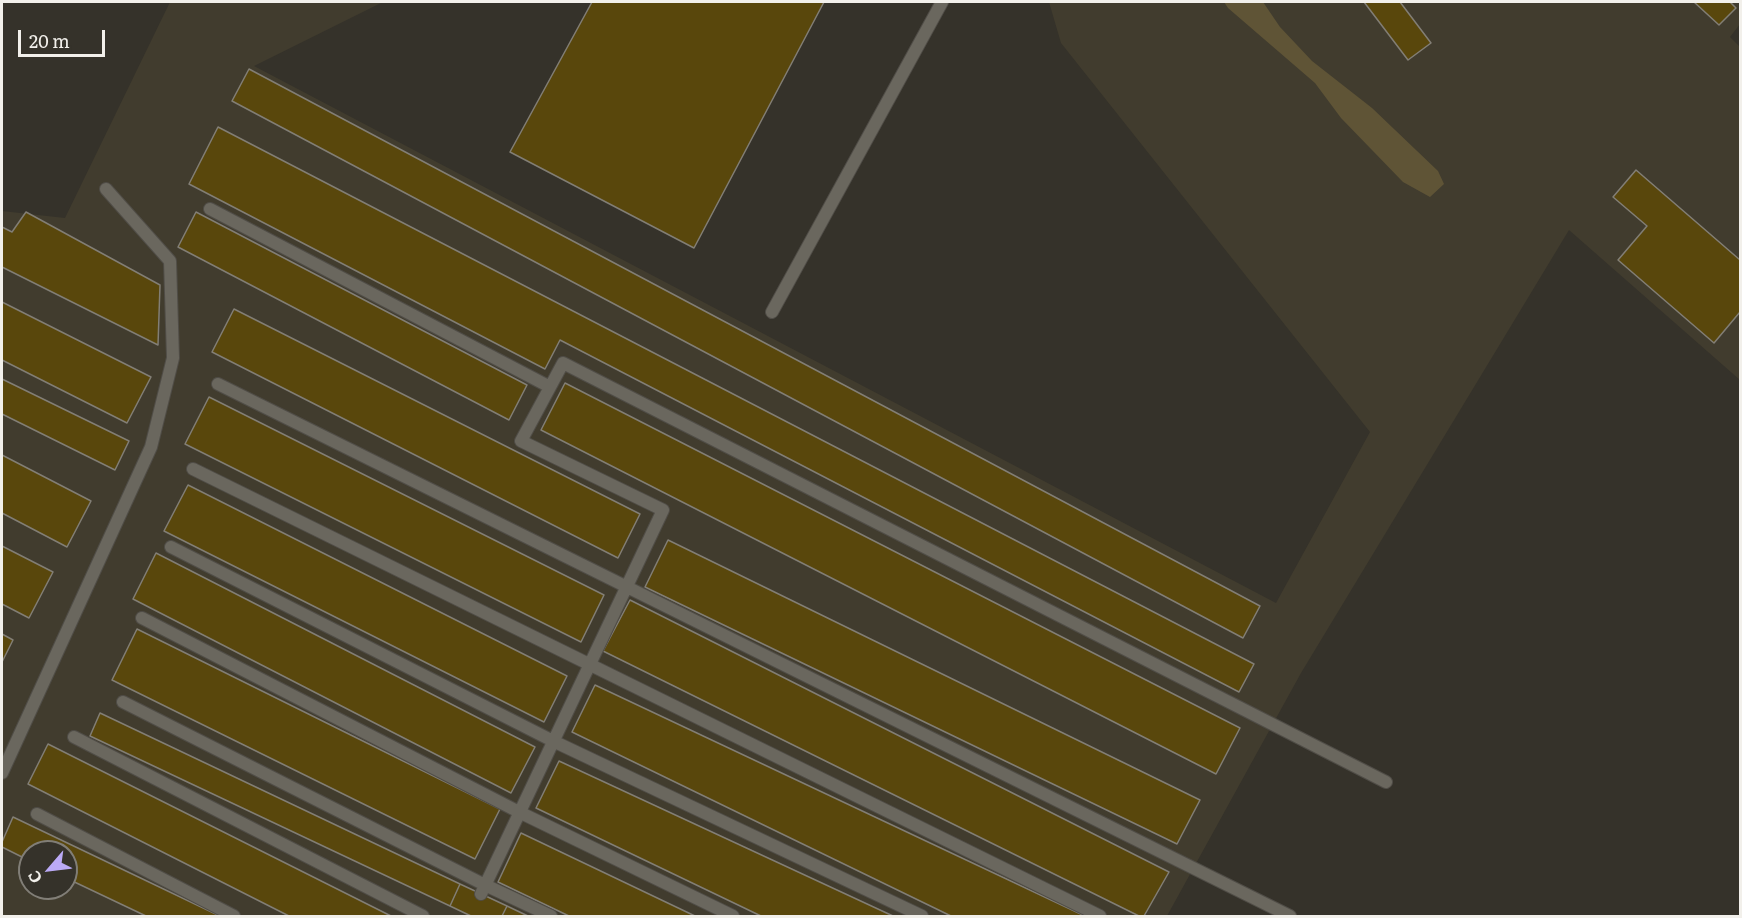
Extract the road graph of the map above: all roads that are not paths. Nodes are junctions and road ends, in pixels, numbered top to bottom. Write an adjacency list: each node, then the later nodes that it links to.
1 (942, 2): 4 (lane)
2 (106, 189): 15 (lane)
3 (210, 209): 6 (lane)
4 (772, 312)
5 (218, 384): 9 (lane)
6 (550, 387): 9 (lane); 16 (lane)
7 (193, 469): 11 (lane)
8 (171, 547): 14 (lane)
9 (625, 588): 11 (lane); 26 (lane)
10 (142, 618): 17 (lane)
11 (588, 665): 14 (lane); 25 (lane)
12 (123, 702): 19 (lane)
13 (74, 737): 21 (lane)
14 (553, 741): 17 (lane); 24 (lane)
15 (2, 773)
16 (1386, 782)
17 (519, 812): 19 (lane); 23 (lane)
18 (37, 814): 20 (lane)
19 (483, 889): 22 (lane)
20 (234, 916)
21 (423, 916)
22 (551, 916)
23 (733, 916)
24 (921, 916)
25 (1100, 916)
26 (1290, 916)

